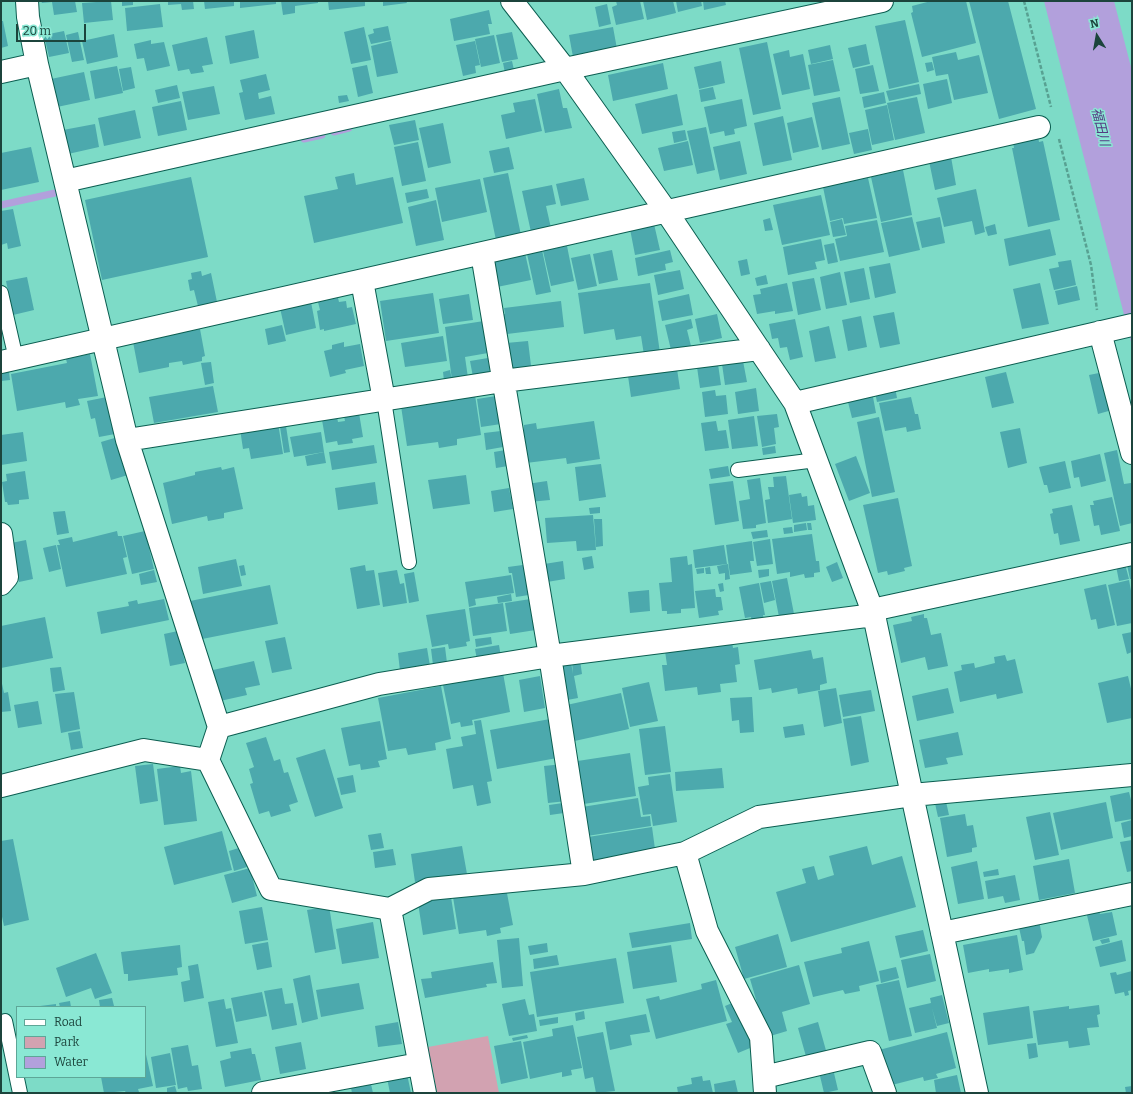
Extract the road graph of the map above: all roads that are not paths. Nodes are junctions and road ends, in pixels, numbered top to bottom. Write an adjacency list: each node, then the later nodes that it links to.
1 (27, 1): 4 (street)
2 (512, 1): 5 (street)
3 (882, 1): 5 (street)
4 (37, 64): 6 (street); 8 (street)
5 (565, 69): 8 (street); 9 (street)
6 (1, 72)
7 (1046, 120): 9 (street)
8 (65, 181): 15 (street)
9 (666, 211): 10 (street); 16 (street)
10 (482, 254): 11 (street); 18 (street)
11 (362, 281): 15 (street); 19 (street)
12 (1, 293): 17 (lane)
13 (1132, 325): 14 (street)
14 (1104, 331): 20 (street); 22 (street)
15 (102, 340): 17 (street); 21 (street)
16 (759, 349): 18 (street); 20 (street)
17 (8, 361)
18 (504, 381): 19 (street); 30 (street)
19 (384, 400): 21 (street); 27 (lane)
20 (795, 403): 23 (street)
21 (127, 440): 31 (street)
22 (1132, 453)
23 (816, 460): 24 (lane); 29 (street)
24 (738, 470)
25 (1, 534): 28 (street)
26 (1132, 554): 29 (street)
27 (409, 562)
28 (1, 584)
29 (873, 613): 30 (street); 35 (street)
30 (550, 656): 31 (street); 37 (street)
31 (219, 727): 32 (street)
32 (208, 760): 34 (street); 39 (street)
33 (1132, 775): 35 (street)
34 (1, 786)
35 (912, 795): 36 (street); 40 (street)
36 (685, 853): 37 (street); 45 (street)
37 (584, 874): 39 (street)
38 (1132, 894): 40 (street)
39 (390, 909): 42 (street)
40 (942, 933): 50 (street)
41 (5, 1021): 43 (lane)
42 (419, 1064): 47 (street); 48 (street)
43 (16, 1074)
44 (17, 1078): 46 (lane)
45 (765, 1085): 49 (street)
46 (20, 1093)
47 (263, 1093)
48 (425, 1093)
49 (885, 1093)
50 (977, 1093)

